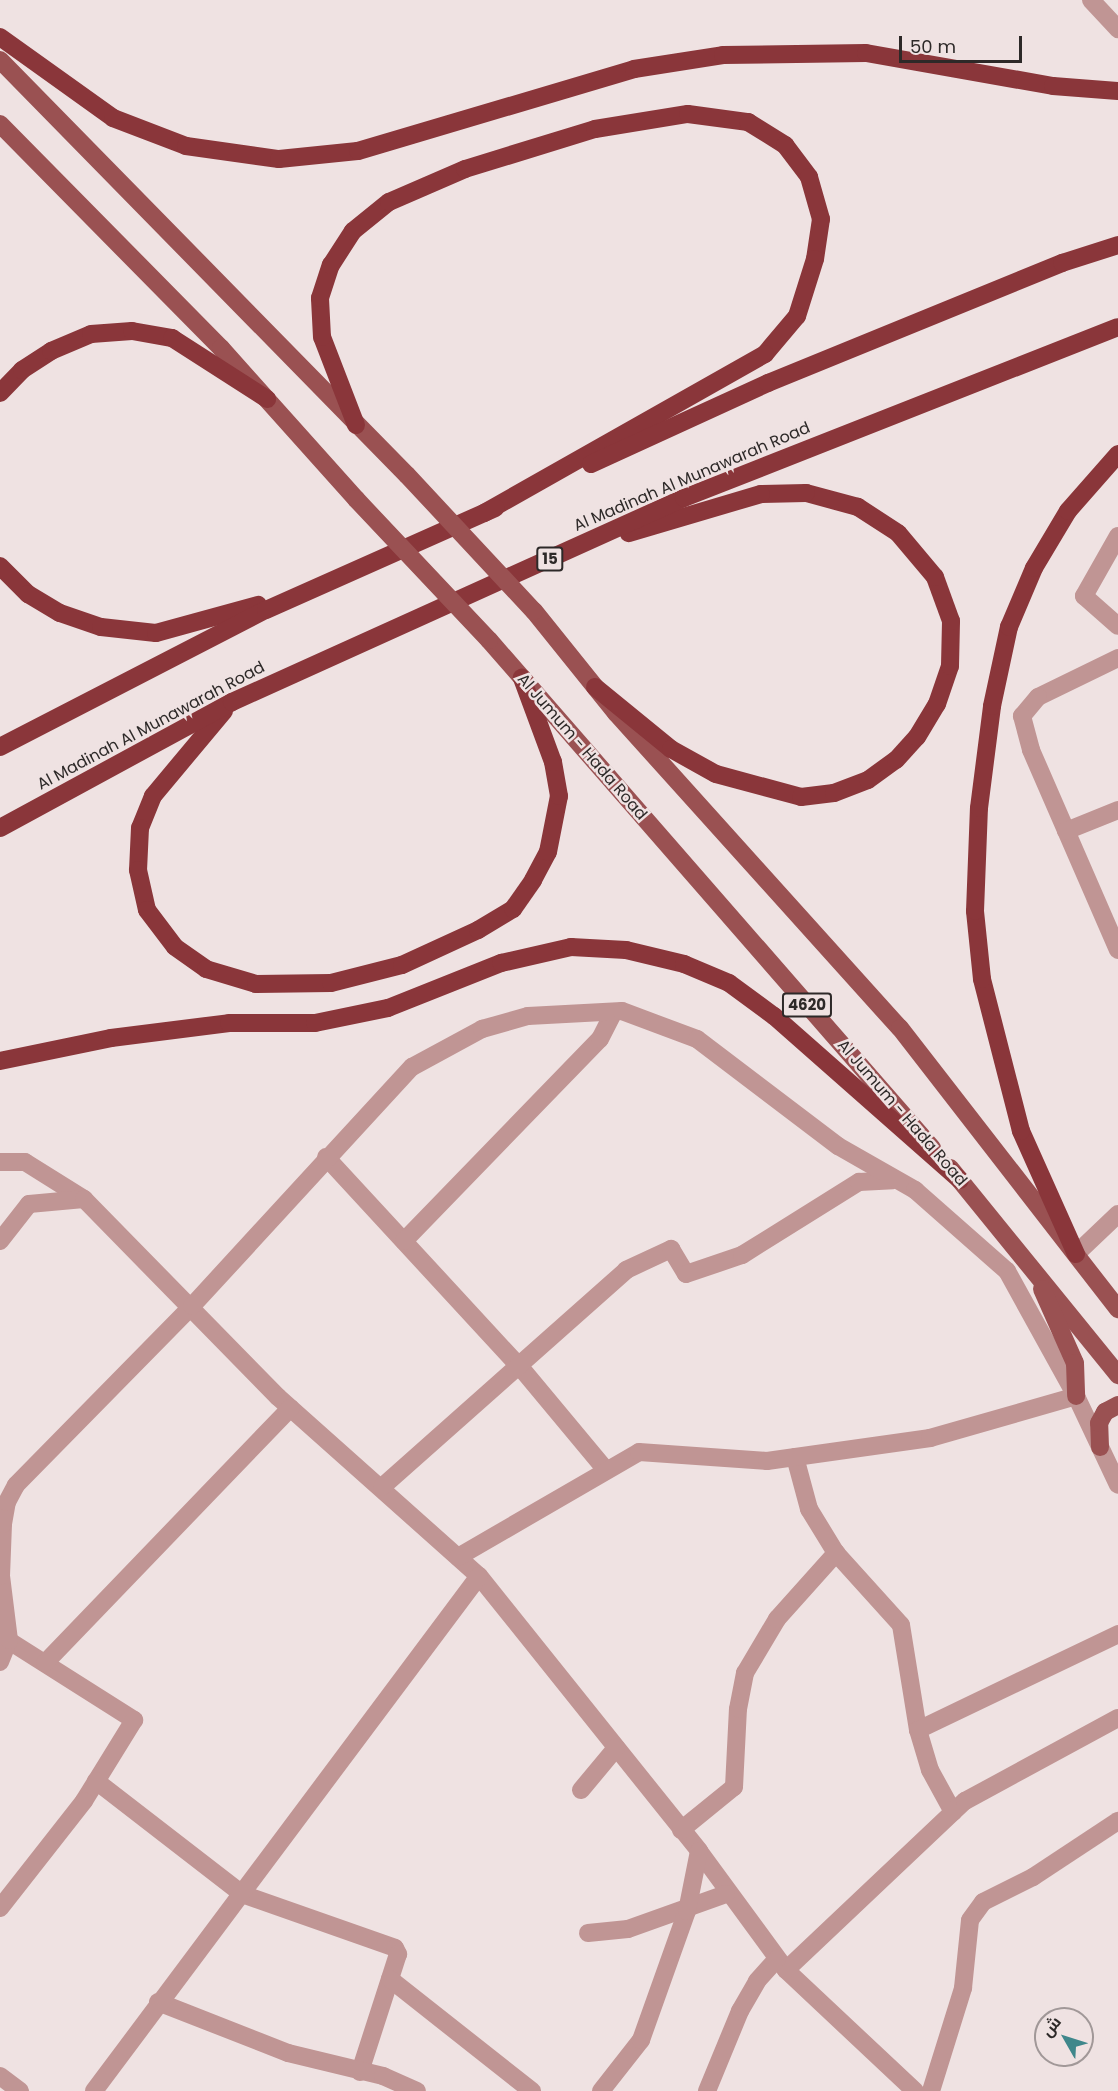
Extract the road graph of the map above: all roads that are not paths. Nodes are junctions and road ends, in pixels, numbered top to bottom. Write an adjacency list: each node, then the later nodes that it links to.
1 (1091, 0): 2 (street)
2 (1118, 29)
3 (0, 37): 5 (highway)
4 (0, 60): 11 (main road)
5 (1118, 91)
6 (0, 124): 10 (main road, Al Jumum - Hada Road)
7 (1118, 245): 13 (highway)
8 (1118, 327): 15 (highway, Al Madinah Al Munawarah Road / 15)
9 (0, 393): 10 (highway)
10 (267, 399): 20 (main road, Al Jumum - Hada Road / 4620, bridge)
11 (356, 425): 13 (highway); 21 (main road, bridge)
12 (1118, 454): 38 (highway)
13 (484, 513): 17 (highway)
14 (1118, 536): 18 (street)
15 (564, 552): 21 (highway); 22 (highway, Al Madinah Al Munawarah Road / 15)
16 (0, 566): 17 (highway)
17 (317, 587): 23 (highway)
18 (1118, 626)
19 (1118, 658): 26 (street)
20 (522, 678): 22 (highway); 33 (main road, Al Jumum - Hada Road / 4620)
21 (595, 687): 38 (main road)
22 (232, 702): 25 (highway, Al Madinah Al Munawarah Road / 15)
23 (0, 747)
24 (1118, 810): 26 (street)
25 (0, 828)
26 (1066, 831): 27 (street)
27 (1118, 950)
28 (614, 1012): 30 (street); 32 (street); 37 (street)
29 (0, 1061): 33 (highway)
30 (326, 1157): 37 (street); 40 (street)
31 (0, 1162): 34 (street)
32 (893, 1180): 42 (street); 44 (street)
33 (960, 1180): 39 (main road, Al Jumum - Hada Road / 4620)
34 (84, 1200): 36 (street); 40 (street)
35 (1118, 1214): 38 (street)
36 (0, 1241)
37 (404, 1241): 42 (street)
38 (1076, 1254): 41 (main road)
39 (1028, 1260): 43 (main road, Al Jumum - Hada Road / 4620); 44 (main road)
40 (192, 1306): 46 (street); 56 (street)
41 (1118, 1309)
42 (521, 1368): 49 (street); 51 (street)
43 (1118, 1375)
44 (1076, 1396): 47 (street); 48 (street)
45 (1118, 1405): 47 (main road)
46 (290, 1408): 51 (street); 58 (street)
47 (1100, 1447): 50 (street)
48 (795, 1457): 49 (street); 52 (street)
49 (606, 1470): 53 (street)
50 (1118, 1485)
51 (382, 1487): 53 (street)
52 (836, 1553): 60 (street); 66 (street)
53 (458, 1557): 54 (street)
54 (479, 1576): 61 (street); 68 (street)
55 (1118, 1634): 60 (street)
56 (4, 1638): 57 (street); 58 (street)
57 (0, 1662)
58 (45, 1663): 62 (street)
59 (1118, 1718): 64 (street)
60 (918, 1730): 64 (street)
61 (616, 1748): 63 (street); 66 (street)
62 (96, 1781): 68 (street); 70 (street)
63 (580, 1790)
64 (953, 1812): 73 (street)
65 (1118, 1821): 86 (street)
66 (681, 1830): 67 (street)
67 (699, 1851): 69 (street); 71 (street)
68 (242, 1894): 74 (street); 75 (street)
69 (726, 1894): 71 (street); 73 (street)
70 (0, 1908)
71 (687, 1911): 72 (street); 83 (street)
72 (588, 1932)
73 (781, 1964): 84 (street); 85 (street)
74 (390, 1979): 76 (street); 82 (street)
75 (158, 2002): 76 (street); 80 (street)
76 (360, 2072): 78 (street)
77 (0, 2076): 79 (street)
78 (380, 2084): 81 (street)
79 (20, 2091)
80 (94, 2091)
81 (417, 2091)
82 (532, 2091)
83 (601, 2091)
84 (706, 2091)
85 (915, 2091)
86 (931, 2091)

